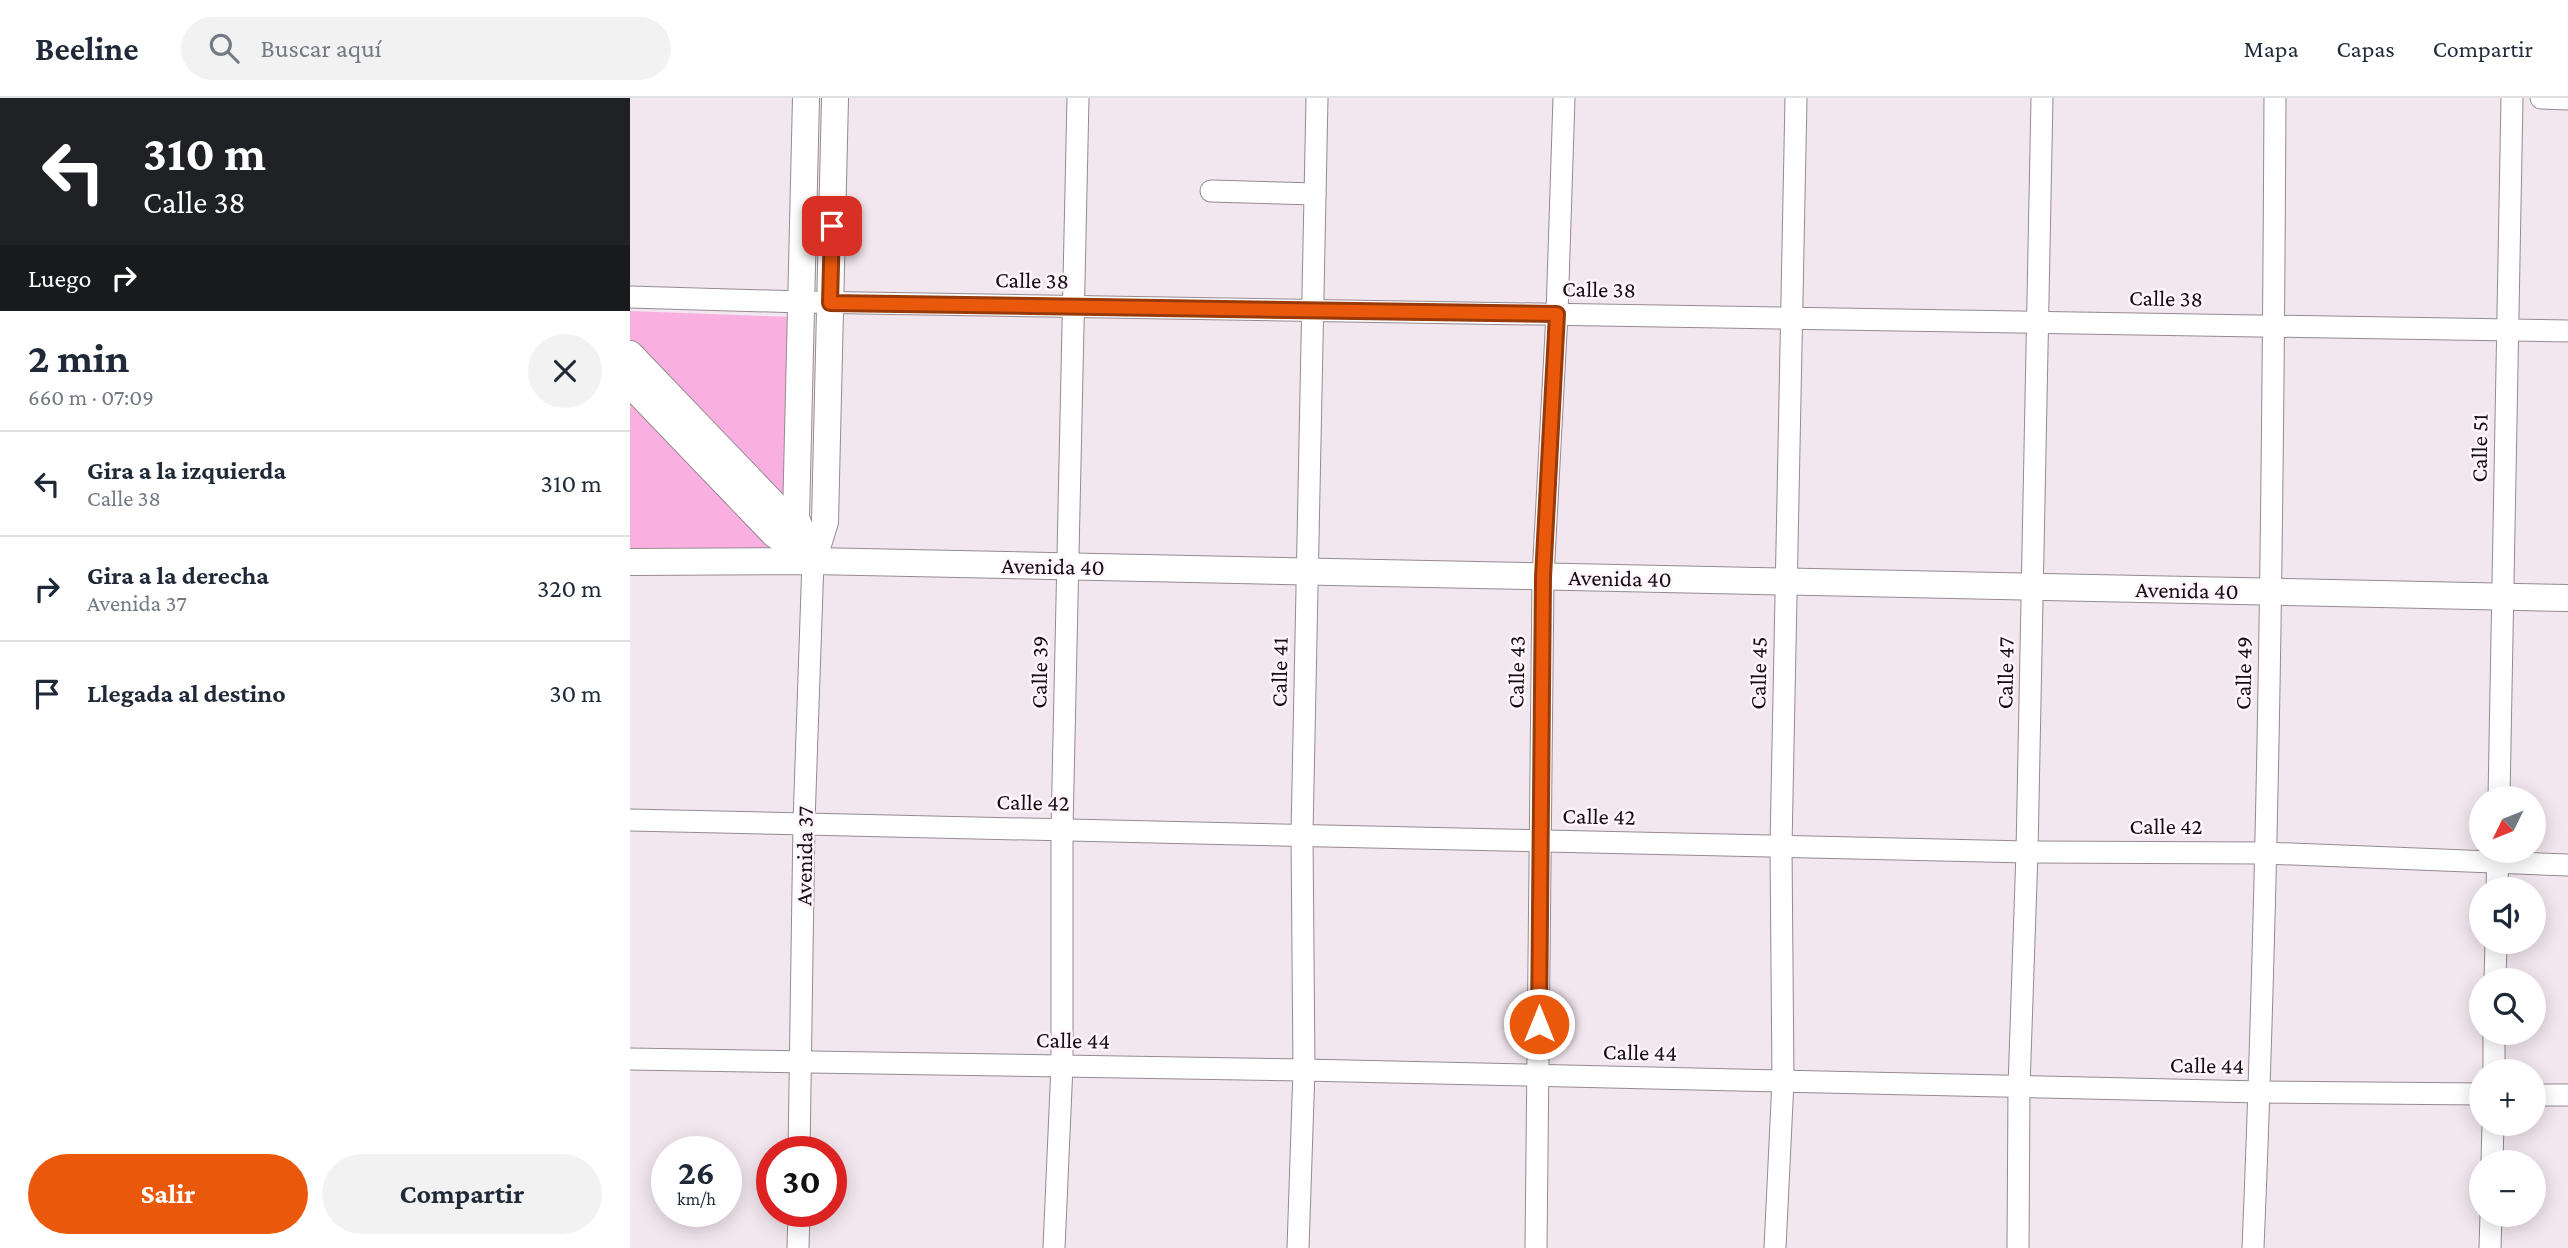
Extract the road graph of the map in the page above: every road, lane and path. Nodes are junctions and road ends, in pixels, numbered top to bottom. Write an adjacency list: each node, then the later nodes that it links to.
1 (806, 98): 15 (main road, Avenida 37)
2 (835, 98): 16 (main road, Avenida 37)
3 (1078, 98): 17 (street, Calle 39)
4 (1317, 98): 13 (street, Calle 41)
5 (1564, 98): 19 (street, Calle 43)
6 (1796, 98): 20 (street, Calle 45)
7 (2042, 98): 21 (street, Calle 47)
8 (2275, 98): 22 (street, Calle 49)
9 (2512, 98): 23 (street, Calle 51)
10 (2541, 98): 11 (street)
11 (2568, 99)
12 (1211, 191): 13 (street)
13 (1315, 194): 18 (street, Calle 41)
14 (630, 297): 15 (street, Calle 38)
15 (802, 302): 16 (street, Calle 38); 27 (main road, Avenida 37)
16 (830, 303): 17 (street, Calle 38); 27 (main road, Avenida 37)
17 (1073, 307): 18 (street, Calle 38); 29 (street, Calle 39)
18 (1312, 311): 19 (street, Calle 38); 30 (street, Calle 41)
19 (1557, 314): 20 (street, Calle 38); 31 (street, Calle 43)
20 (1791, 318): 21 (street, Calle 38); 32 (street, Calle 45)
21 (2037, 322): 22 (street, Calle 38); 33 (street, Calle 47)
22 (2274, 326): 23 (street, Calle 38); 34 (street, Calle 49)
23 (2507, 330): 24 (street, Calle 38); 35 (street, Calle 51)
24 (2568, 331)
25 (630, 354): 27 (main road)
26 (630, 384): 27 (main road)
27 (813, 561): 28 (main road, Avenida 40); 29 (main road, Avenida 40); 39 (street, Avenida 37)
28 (630, 562)
29 (1068, 567): 30 (main road, Avenida 40); 40 (street, Calle 39)
30 (1307, 572): 31 (main road, Avenida 40); 41 (street, Calle 41)
31 (1543, 577): 32 (main road, Avenida 40); 42 (street, Calle 43)
32 (1786, 582): 33 (main road, Avenida 40); 43 (street, Calle 45)
33 (2032, 587): 34 (main road, Avenida 40); 44 (street, Calle 47)
34 (2271, 592): 35 (main road, Avenida 40); 45 (street, Calle 49)
35 (2504, 597): 36 (main road, Avenida 40); 37 (street, Calle 51)
36 (2568, 598)
37 (2499, 786)
38 (630, 820): 39 (street, Calle 42)
39 (804, 822): 40 (street, Calle 42); 50 (street, Avenida 37)
40 (1062, 829): 41 (street, Calle 42); 51 (street, Calle 39)
41 (1302, 834): 42 (street, Calle 42); 52 (street, Calle 41)
42 (1540, 841): 43 (street, Calle 42); 53 (street, Calle 43)
43 (1781, 846): 44 (street, Calle 42); 54 (street, Calle 45)
44 (2027, 852): 45 (street, Calle 42); 55 (street, Calle 47)
45 (2265, 853): 46 (street, Calle 42); 56 (street, Calle 49)
46 (2469, 857)
47 (2546, 862): 48 (street, Calle 42)
48 (2568, 865)
49 (630, 1059): 50 (street, Calle 44)
50 (800, 1063): 51 (street, Calle 44); 60 (street, Avenida 37)
51 (1062, 1065): 52 (street, Calle 44); 64 (street, Calle 39)
52 (1304, 1070): 53 (street, Calle 44); 65 (street, Calle 41)
53 (1539, 1076): 54 (street, Calle 44); 66 (street, Calle 43)
54 (1783, 1081): 55 (street, Calle 44); 67 (street, Calle 45)
55 (2019, 1087): 56 (street, Calle 44); 68 (street, Calle 47)
56 (2260, 1092): 57 (street, Calle 44); 69 (street, Calle 49)
57 (2469, 1094)
58 (2546, 1095): 59 (street)
59 (2568, 1095)
60 (799, 1136)
61 (799, 1227): 63 (street)
62 (2491, 1227): 70 (street)
63 (798, 1248)
64 (1054, 1248)
65 (1298, 1248)
66 (1536, 1248)
67 (1775, 1248)
68 (2018, 1248)
69 (2253, 1248)
70 (2490, 1248)

